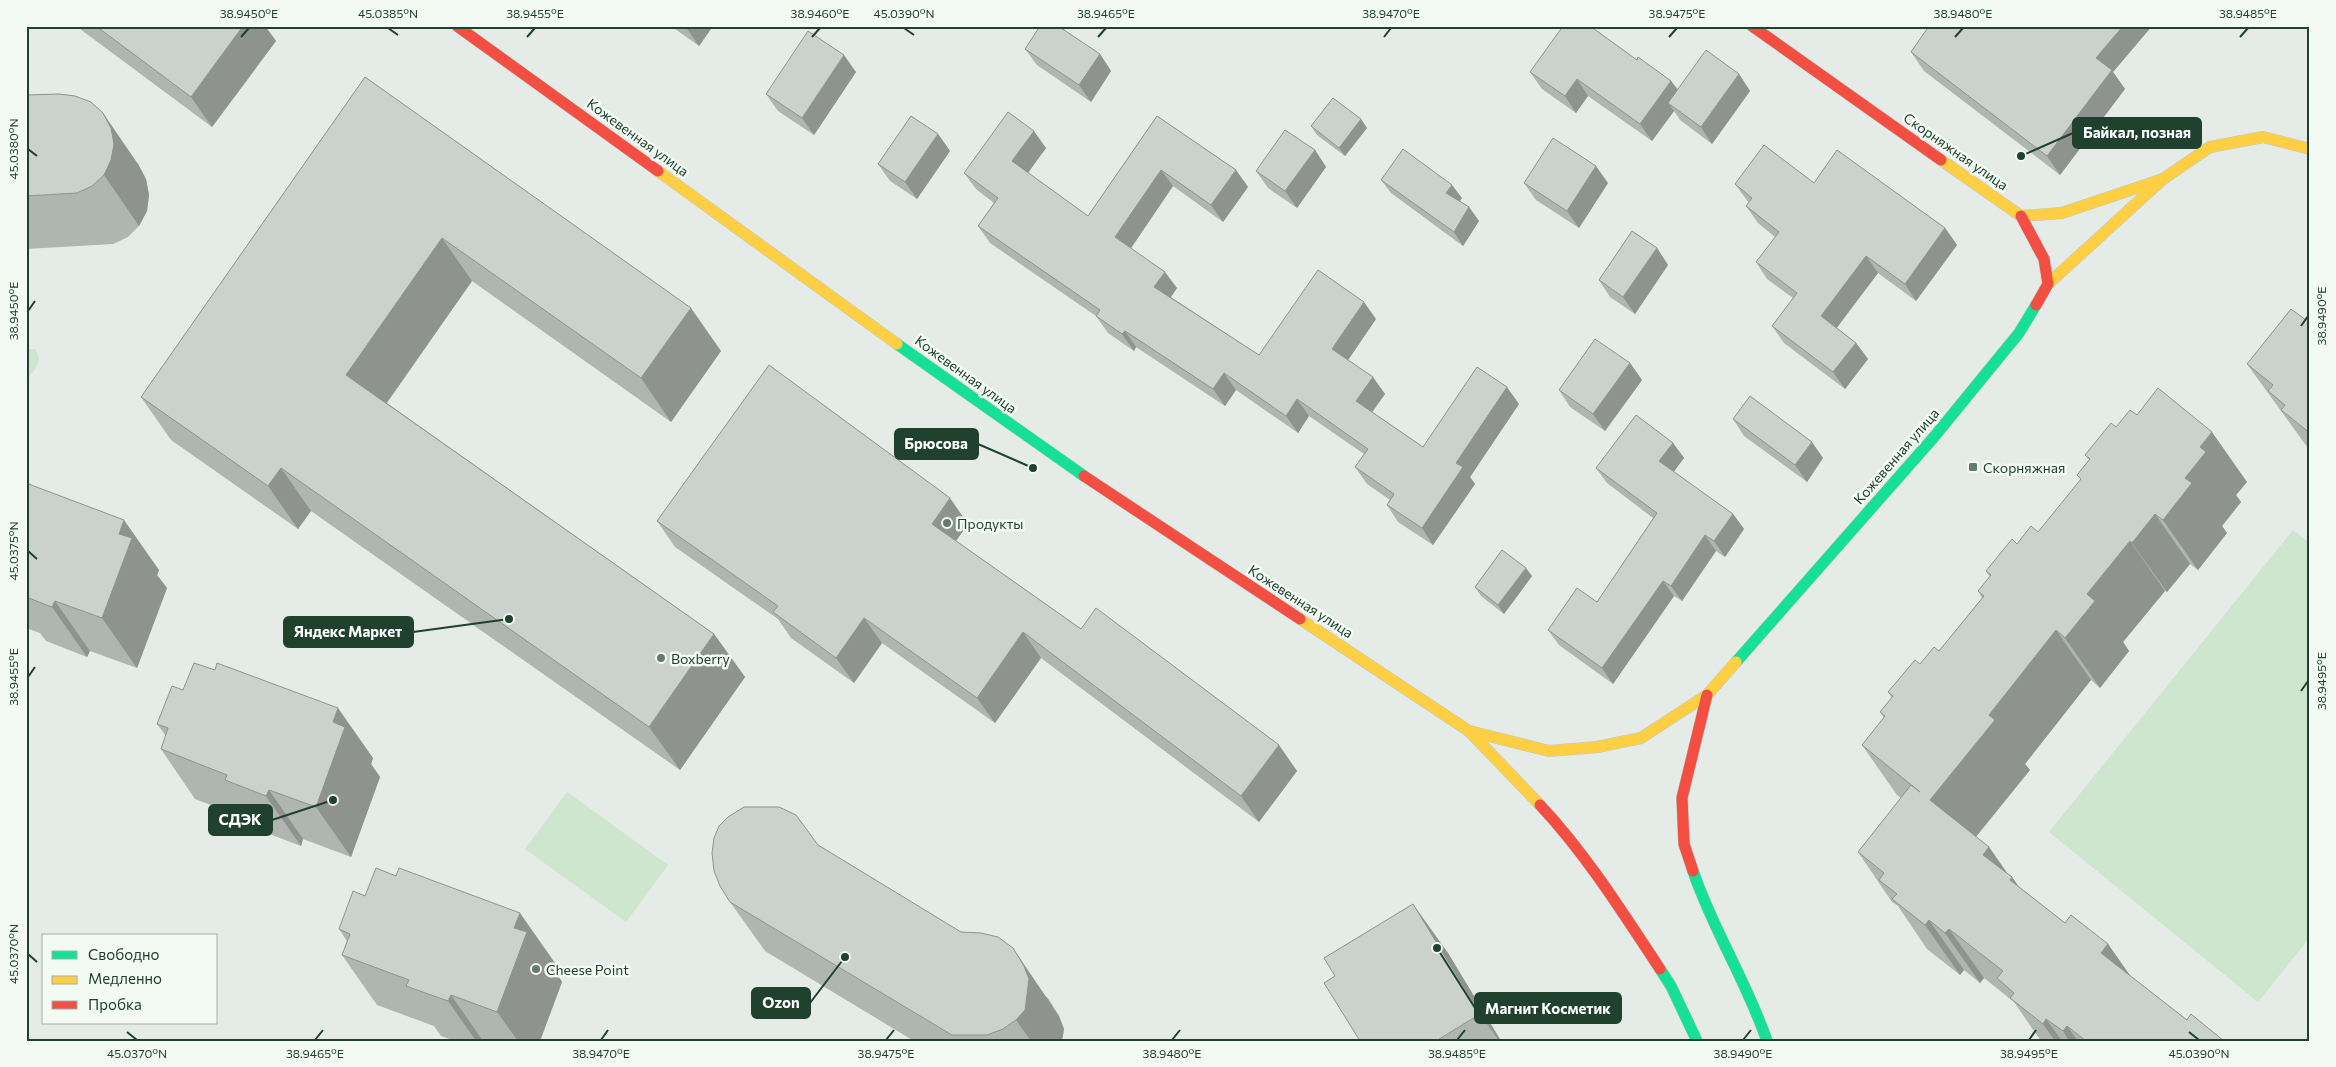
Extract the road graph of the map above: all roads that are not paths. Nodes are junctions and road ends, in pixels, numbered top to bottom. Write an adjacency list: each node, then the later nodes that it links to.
1 (457, 26): 8 (main road, Кожевенная улица)
2 (1752, 26): 5 (main road, Скорняжная улица)
3 (2310, 149): 4 (main road)
4 (2163, 179): 5 (main road); 6 (main road)
5 (2021, 216): 6 (main road)
6 (2048, 284): 7 (main road, Кожевенная улица)
7 (1707, 694): 8 (main road); 10 (main road)
8 (1468, 731): 9 (main road)
9 (1696, 1041)
10 (1767, 1041)

